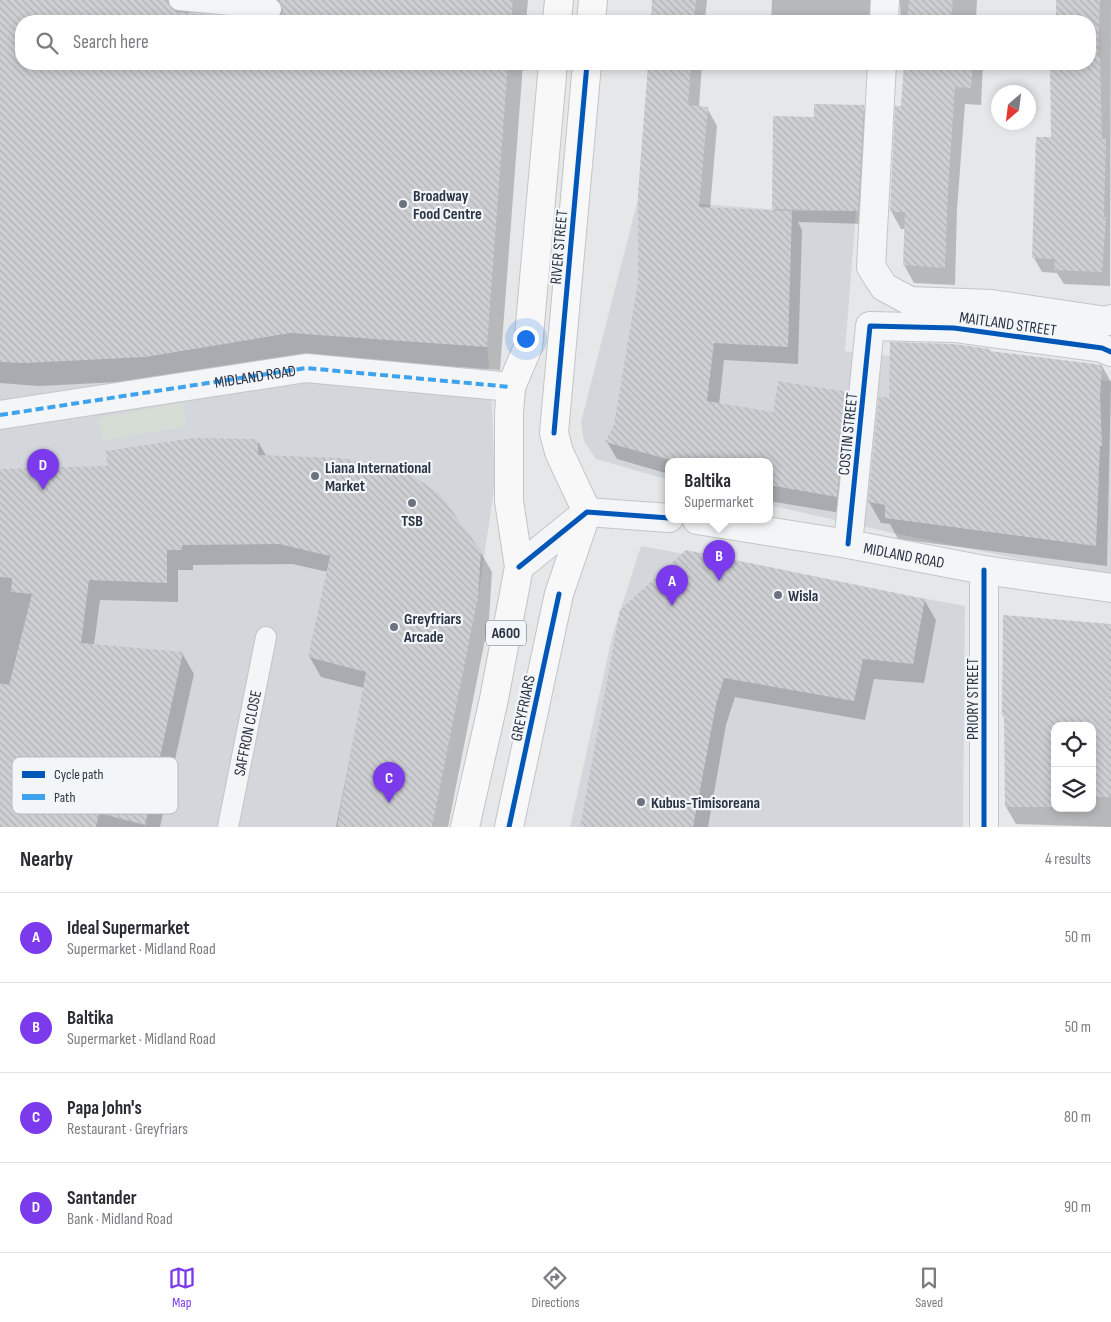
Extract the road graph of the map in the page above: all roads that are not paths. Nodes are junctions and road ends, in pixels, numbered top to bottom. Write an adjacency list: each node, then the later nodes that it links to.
1 (178, 0): 5 (lane)
2 (559, 0): 6 (main road)
3 (593, 0): 7 (main road)
4 (885, 0): 8 (street)
5 (271, 9)
6 (558, 15)
7 (592, 15)
8 (884, 15)
9 (552, 70): 15 (main road, RIVER STREET / A600)
10 (586, 70): 17 (main road, RIVER STREET)
11 (882, 70): 12 (street, MAITLAND STREET)
12 (1111, 319)
13 (870, 326): 14 (street, MAITLAND STREET); 20 (street, COSTIN STREET)
14 (1111, 352)
15 (511, 387): 16 (street, MIDLAND ROAD); 21 (main road, RIVER STREET / A600)
16 (0, 415)
17 (587, 512): 18 (street); 21 (street); 27 (main road, GREYFRIARS / A600)
18 (665, 518)
19 (716, 523): 20 (street, MIDLAND ROAD)
20 (848, 544): 22 (street, MIDLAND ROAD)
21 (519, 567): 26 (main road, GREYFRIARS / A600)
22 (984, 570): 23 (street, MIDLAND ROAD); 28 (street, PRIORY STREET)
23 (1111, 588)
24 (266, 637): 25 (lane, SAFFRON CLOSE)
25 (228, 827)
26 (465, 827)
27 (509, 827)
28 (984, 827)

